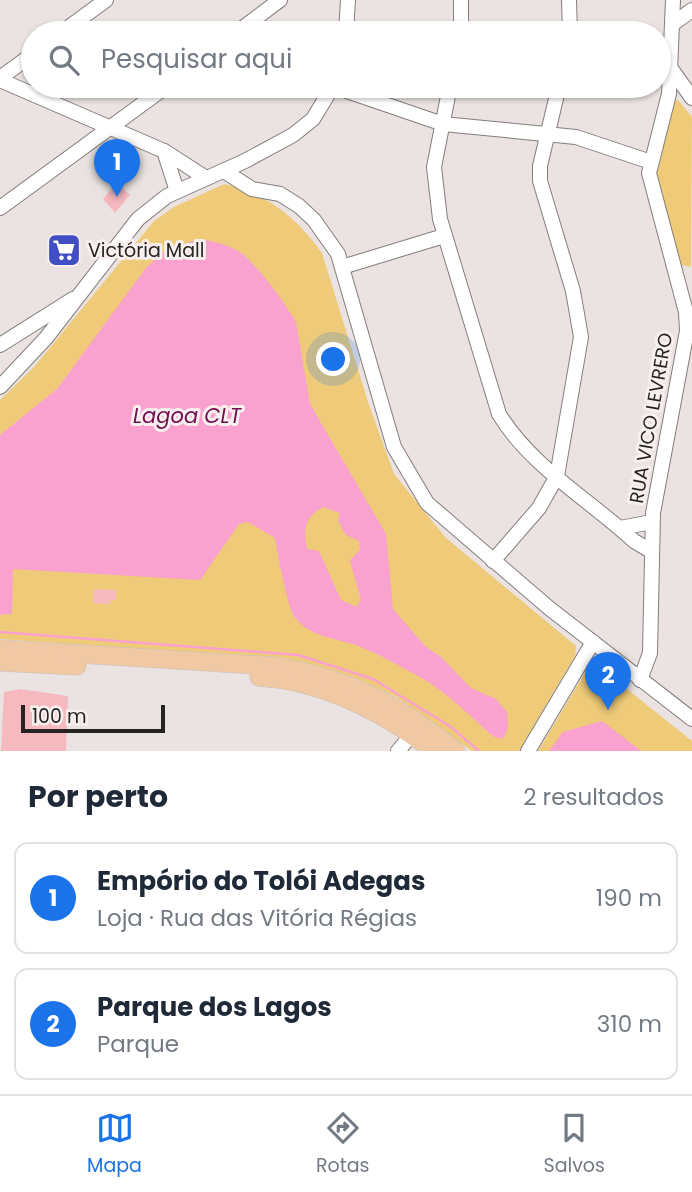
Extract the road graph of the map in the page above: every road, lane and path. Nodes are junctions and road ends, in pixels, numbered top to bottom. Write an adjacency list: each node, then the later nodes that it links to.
1 (106, 0): 8 (street)
2 (280, 0): 9 (street)
3 (348, 0): 10 (street)
4 (461, 0): 11 (street)
5 (569, 0): 12 (street)
6 (673, 0): 13 (street, RUA VICO LEVRERO)
7 (692, 10): 13 (street)
8 (77, 21)
9 (252, 21)
10 (347, 21)
11 (461, 21)
12 (570, 21)
13 (674, 23): 15 (street, RUA VICO LEVRERO)
14 (21, 63): 16 (street)
15 (671, 70): 25 (street)
16 (0, 79): 17 (street)
17 (21, 89)
18 (42, 98): 27 (street)
19 (151, 98): 27 (street)
20 (325, 98): 30 (street)
21 (367, 98): 26 (street)
22 (448, 98): 26 (street)
23 (556, 98): 28 (street)
24 (668, 98): 31 (street, RUA VICO LEVRERO)
25 (692, 99)
26 (443, 124): 28 (street); 37 (street)
27 (110, 129): 29 (street); 36 (street)
28 (547, 134): 31 (street); 45 (street)
29 (164, 152): 33 (street); 35 (street)
30 (245, 162): 32 (street); 34 (street)
31 (651, 162): 40 (street, RUA VICO LEVRERO)
32 (224, 171): 33 (street); 34 (street)
33 (206, 178): 35 (street)
34 (252, 189): 38 (street)
35 (177, 191): 41 (street)
36 (0, 208)
37 (444, 236): 38 (street); 45 (street)
38 (342, 267): 49 (street)
39 (692, 275): 40 (street)
40 (678, 285): 43 (street, RUA VICO LEVRERO)
41 (79, 296): 42 (street); 44 (street)
42 (0, 345)
43 (686, 366): 46 (street, RUA VICO LEVRERO)
44 (0, 387)
45 (557, 476): 47 (street); 49 (street)
46 (652, 522): 47 (street); 48 (street, RUA VICO LEVRERO)
47 (620, 528): 48 (street)
48 (650, 551): 54 (street, RUA VICO LEVRERO)
49 (493, 561): 50 (street)
50 (593, 642): 54 (street); 60 (street)
51 (0, 649): 52 (main road)
52 (79, 660): 53 (main road); 56 (main road)
53 (0, 662)
54 (640, 680): 55 (street)
55 (692, 719)
56 (416, 728): 57 (street); 58 (main road); 59 (main road)
57 (398, 751)
58 (434, 751)
59 (456, 751)
60 (528, 751)

